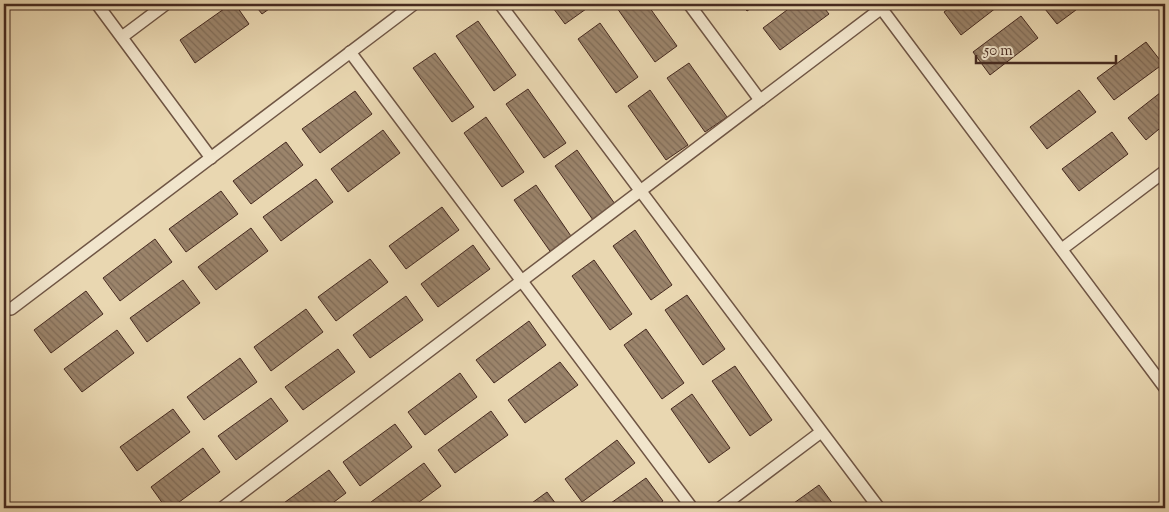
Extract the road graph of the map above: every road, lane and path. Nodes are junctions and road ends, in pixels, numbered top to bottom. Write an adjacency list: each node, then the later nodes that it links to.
1 (98, 4): 7 (lane)
2 (166, 4): 7 (lane)
3 (414, 4): 8 (lane)
4 (500, 4): 12 (lane)
5 (690, 4): 9 (lane)
6 (884, 6): 9 (lane); 13 (lane)
7 (122, 37): 10 (lane)
8 (350, 52): 10 (lane); 14 (lane)
9 (760, 100): 12 (lane)
10 (211, 158): 15 (lane)
11 (1165, 171): 13 (lane)
12 (640, 191): 14 (lane); 17 (lane)
13 (1062, 249): 16 (lane)
14 (521, 281): 18 (lane); 19 (lane)
15 (11, 309)
16 (1165, 388)
17 (821, 432): 20 (lane); 21 (lane)
18 (222, 508)
19 (692, 508)
20 (720, 508)
21 (879, 508)

